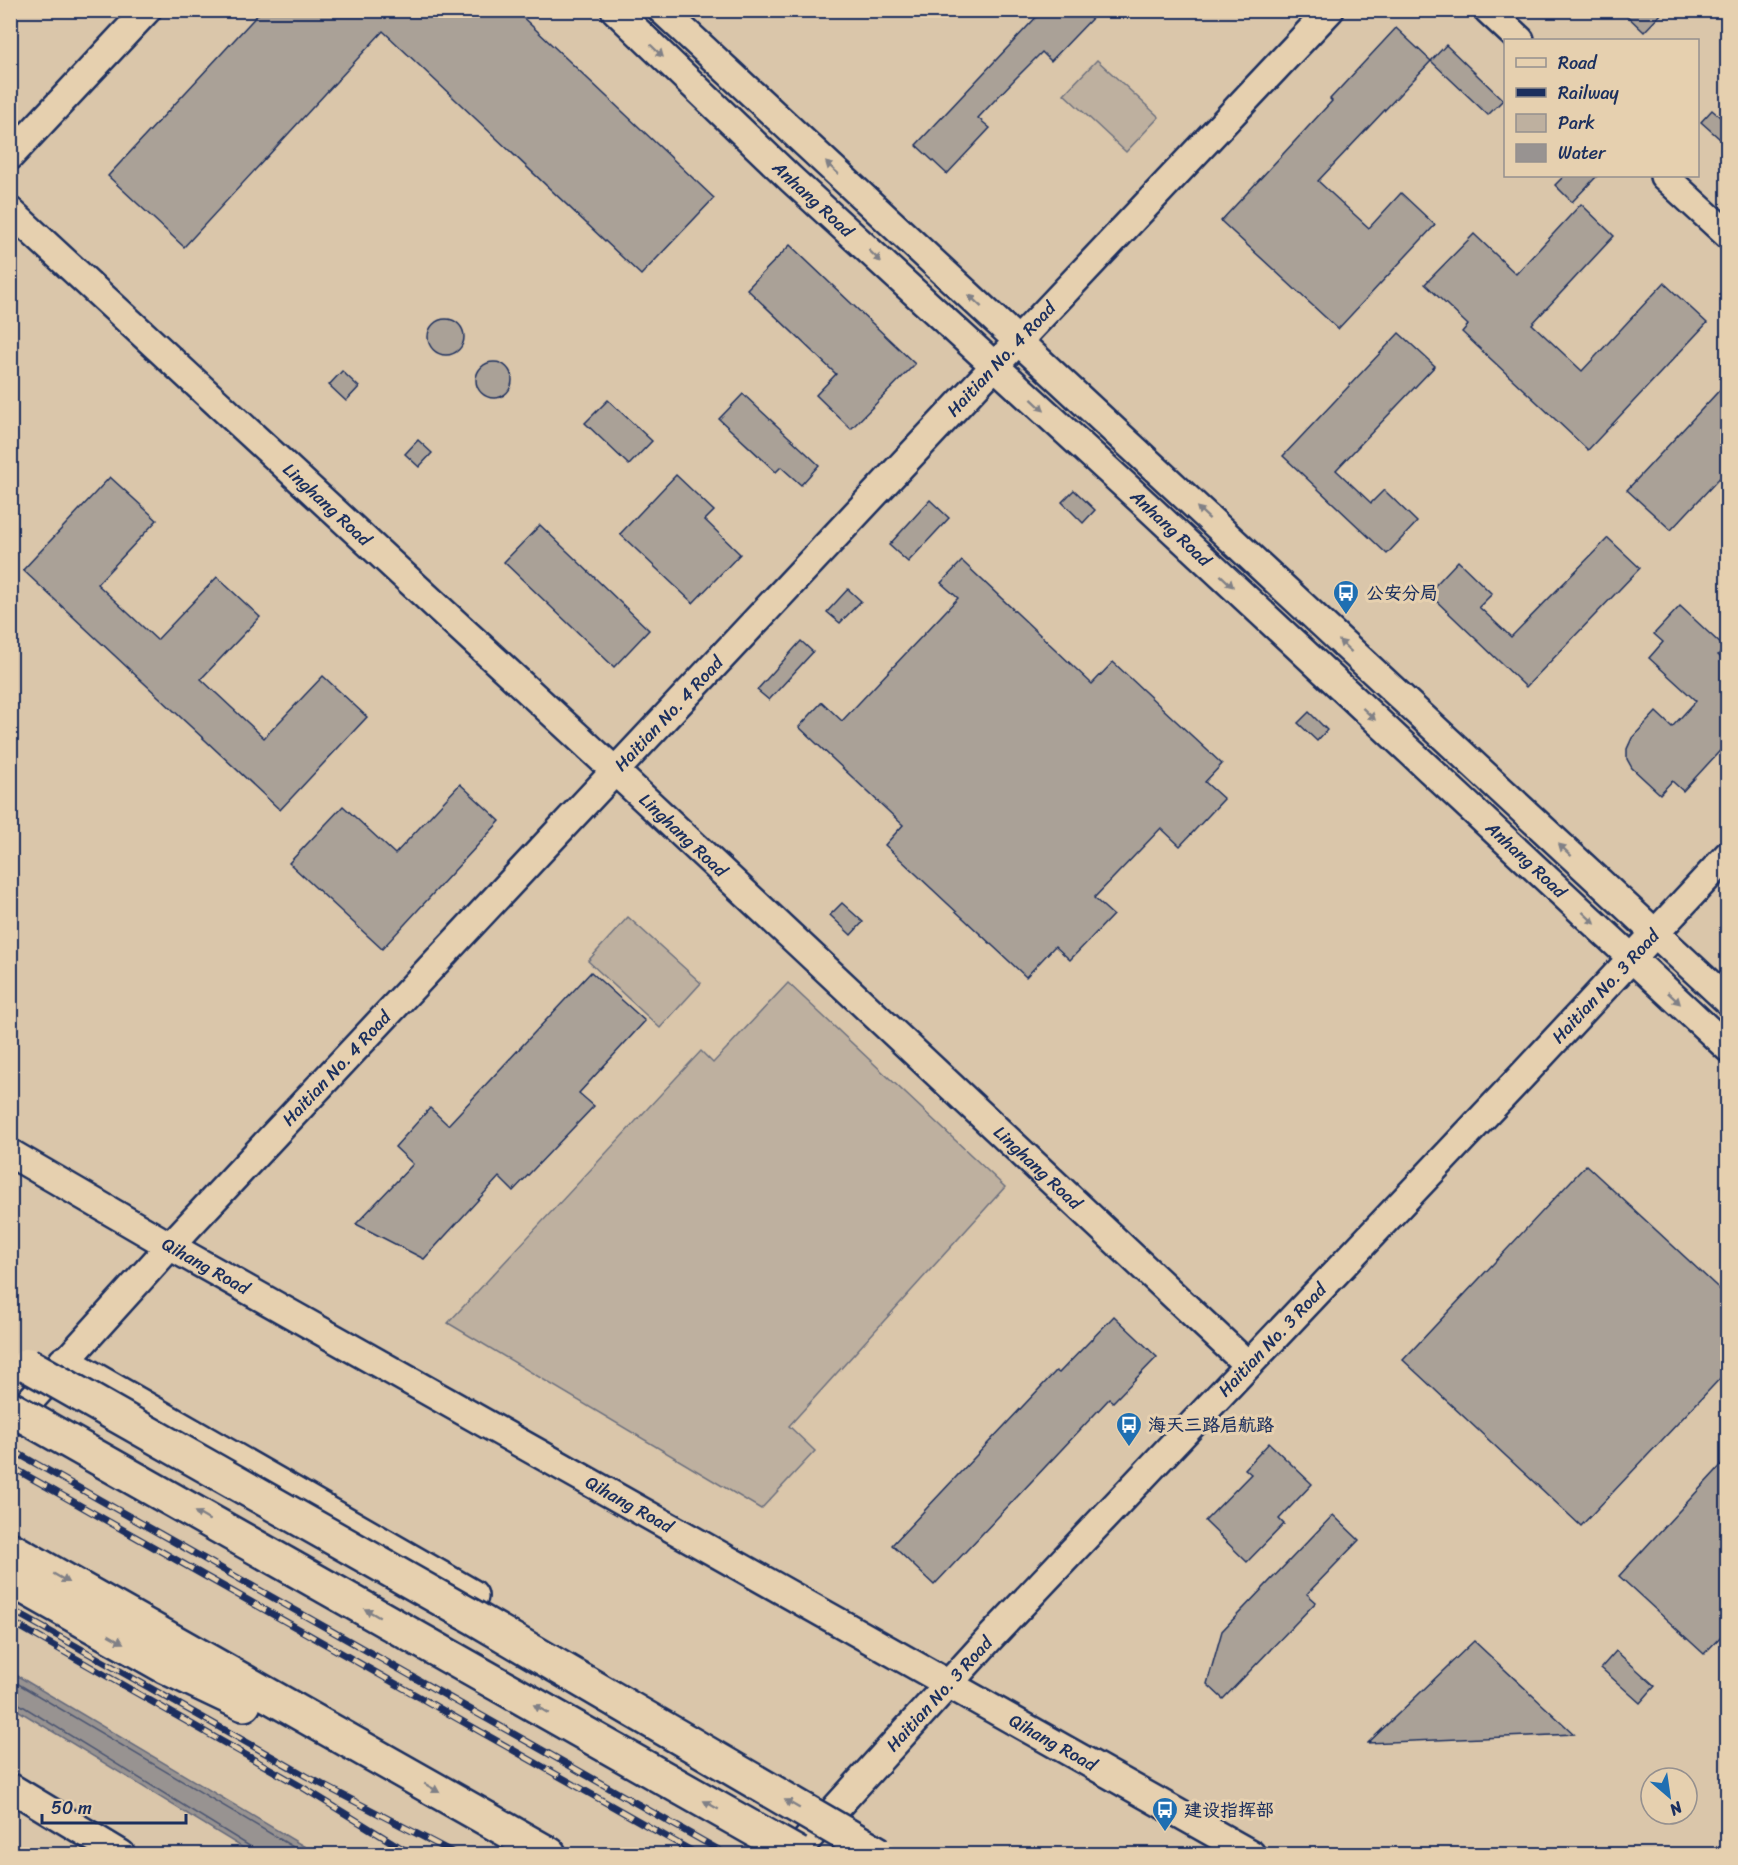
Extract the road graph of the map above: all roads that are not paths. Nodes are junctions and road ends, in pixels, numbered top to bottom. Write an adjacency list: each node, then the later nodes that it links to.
1 (147, 10): 7 (street)
2 (615, 10): 12 (street, Anhang Road, one-way to 12)
3 (662, 10): 11 (street, Anhang Road, one-way to 3)
4 (1330, 10): 11 (street, Haitian No. 4 Road)
5 (1488, 10): 6 (street)
6 (1519, 39)
7 (10, 156)
8 (1665, 177): 10 (street)
9 (10, 211): 13 (street, Linghang Road)
10 (1728, 235)
11 (1018, 341): 12 (street, Haitian No. 4 Road); 15 (street, Anhang Road, one-way to 11)
12 (995, 366): 13 (street, Haitian No. 4 Road); 16 (street, Anhang Road, one-way to 16)
13 (615, 772): 20 (street, Haitian No. 4 Road); 23 (street, Linghang Road)
14 (1728, 855): 15 (street, Haitian No. 3 Road)
15 (1654, 933): 16 (street, Haitian No. 3 Road); 17 (street, Anhang Road)
16 (1631, 958): 18 (street, Anhang Road, one-way to 18); 23 (street, Haitian No. 3 Road)
17 (1728, 1001)
18 (1728, 1047)
19 (10, 1153): 20 (street, Qihang Road)
20 (170, 1246): 22 (street, Haitian No. 4 Road); 28 (street, Qihang Road)
21 (20, 1360): 30 (highway, bridge)
22 (65, 1363): 25 (street, Haitian No. 4 Road); 30 (highway, bridge)
23 (1248, 1365): 28 (street, Haitian No. 3 Road)
24 (10, 1408): 34 (highway, one-way to 24, bridge)
25 (10, 1423)
26 (10, 1549): 29 (highway, one-way to 29)
27 (10, 1580): 29 (highway, one-way to 29)
28 (950, 1684): 34 (street, Haitian No. 3 Road); 36 (street, Qihang Road)
29 (394, 1767): 33 (highway, one-way to 33)
30 (752, 1780): 35 (highway, one-way to 30, bridge)
31 (10, 1787): 32 (street)
32 (122, 1854)
33 (549, 1854)
34 (796, 1854)
35 (879, 1854)
36 (1251, 1854)

